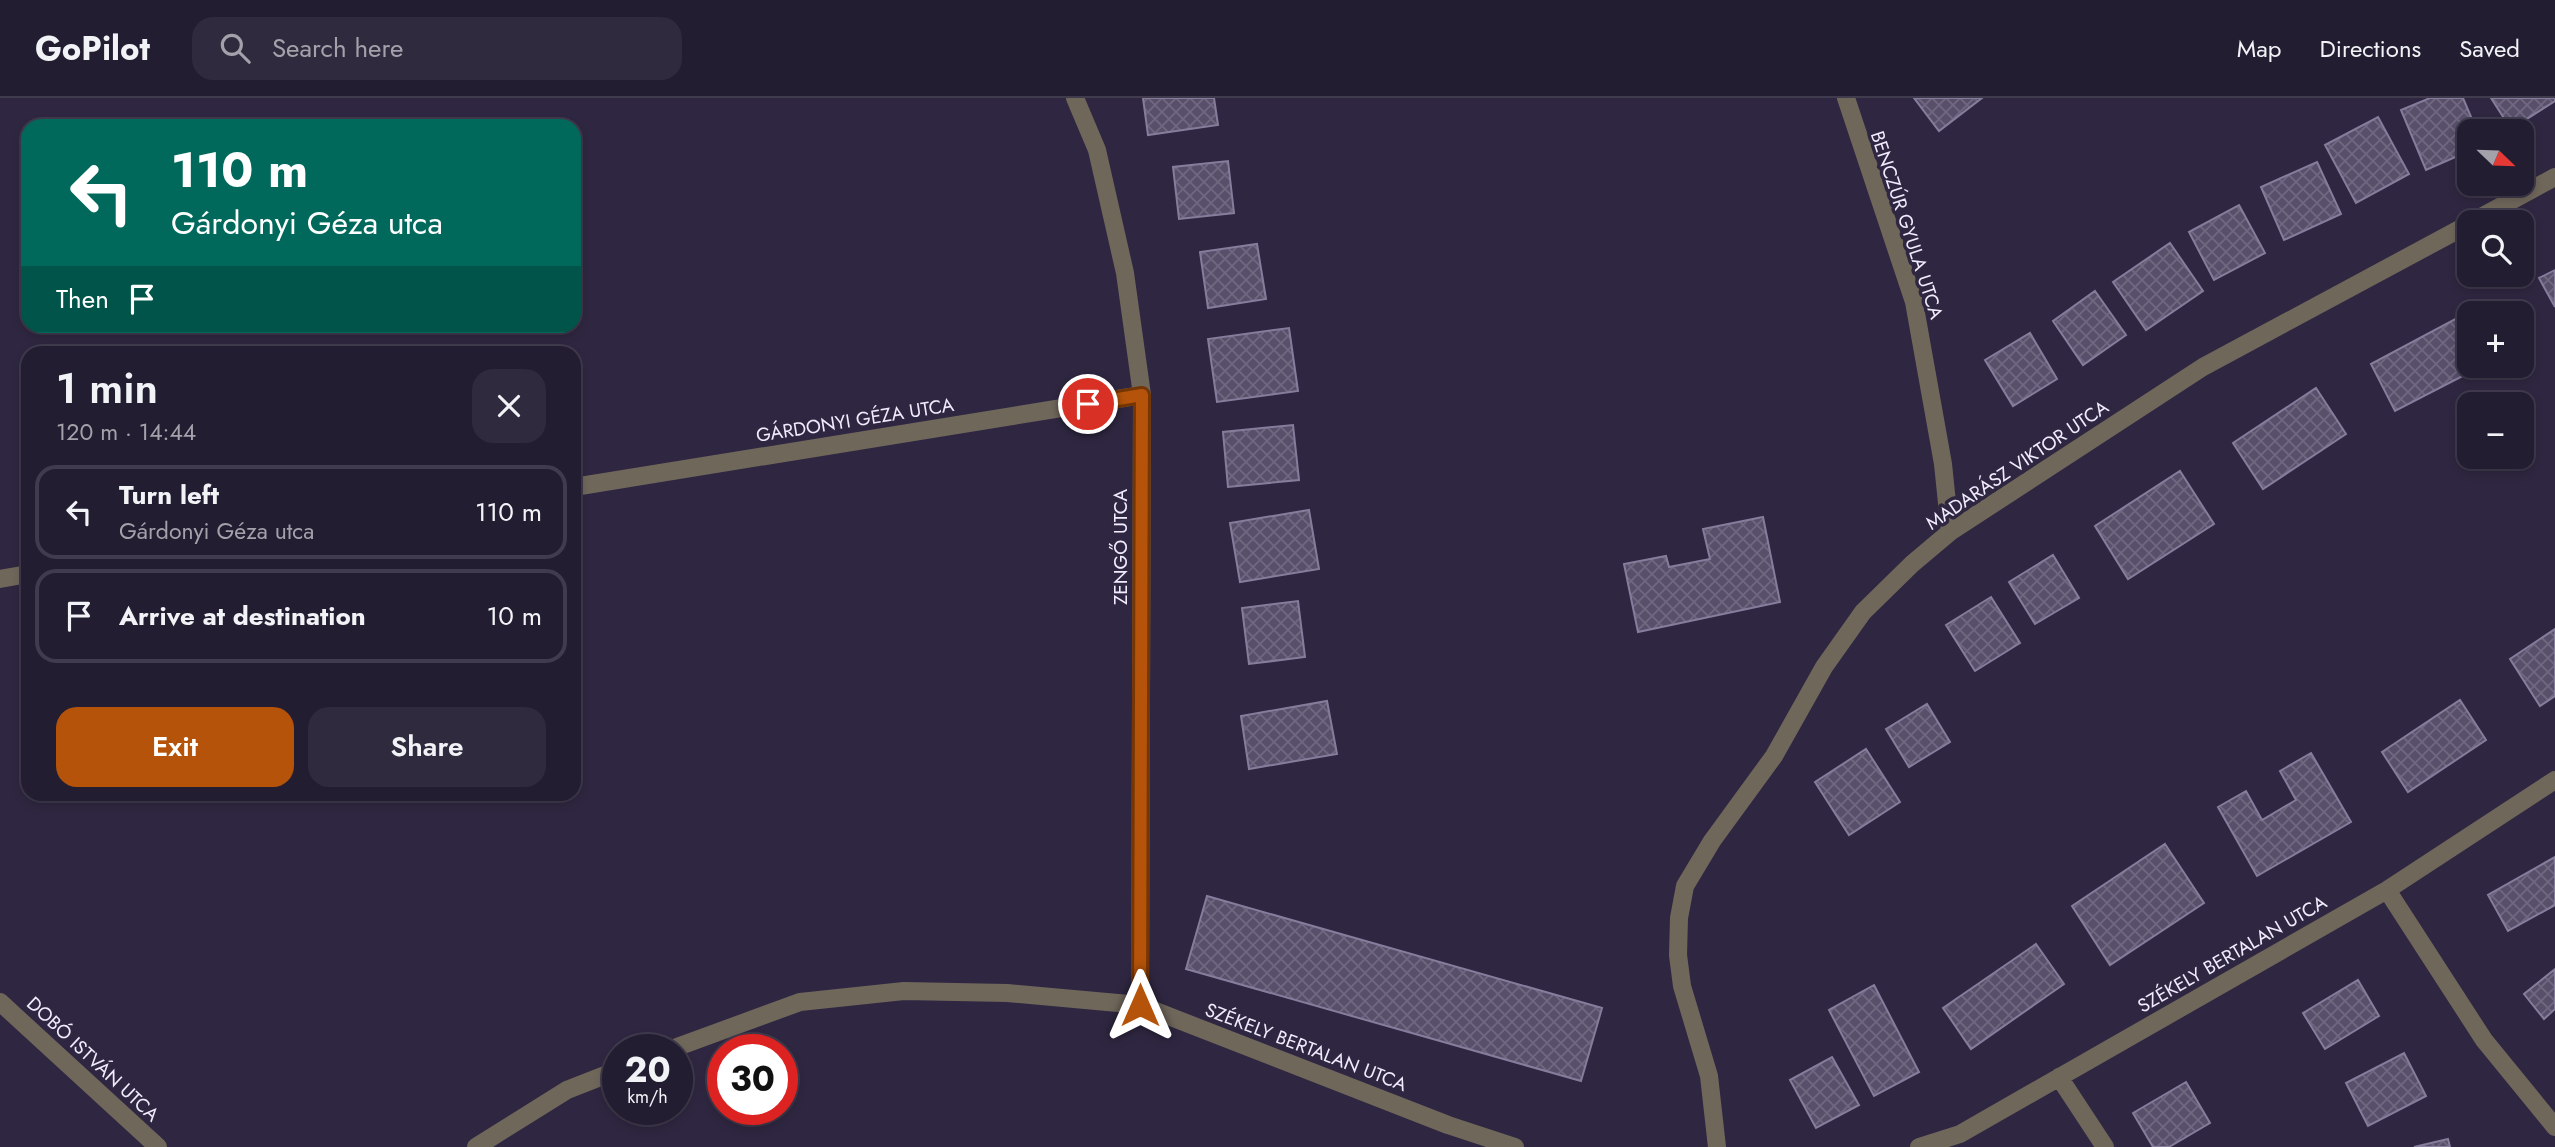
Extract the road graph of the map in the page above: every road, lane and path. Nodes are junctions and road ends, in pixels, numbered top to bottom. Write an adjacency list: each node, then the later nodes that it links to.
1 (1075, 98): 6 (street, ZENGŐ UTCA)
2 (1846, 98): 8 (street, BENCZÚR GYULA UTCA)
3 (2555, 177): 4 (street, MADARÁSZ VIKTOR UTCA)
4 (2495, 210)
5 (2457, 231): 8 (street, MADARÁSZ VIKTOR UTCA)
6 (1142, 395): 7 (street, GÁRDONYI GÉZA UTCA); 14 (street, ZENGŐ UTCA)
7 (581, 485)
8 (1950, 532): 22 (street, MADARÁSZ VIKTOR UTCA)
9 (21, 575): 10 (street)
10 (0, 579)
11 (2555, 780): 12 (street, SZÉKELY BERTALAN UTCA)
12 (2387, 890): 17 (street, SZÉKELY BERTALAN UTCA); 18 (street)
13 (0, 1002): 19 (street, DOBÓ ISTVÁN UTCA)
14 (1140, 1005): 15 (street, SZÉKELY BERTALAN UTCA); 21 (street, SZÉKELY BERTALAN UTCA)
15 (693, 1042)
16 (602, 1076): 20 (street)
17 (2059, 1077): 23 (street, SZÉKELY BERTALAN UTCA); 24 (street)
18 (2555, 1127)
19 (158, 1147)
20 (477, 1147)
21 (1515, 1147)
22 (1717, 1147)
23 (1919, 1147)
24 (2105, 1147)

